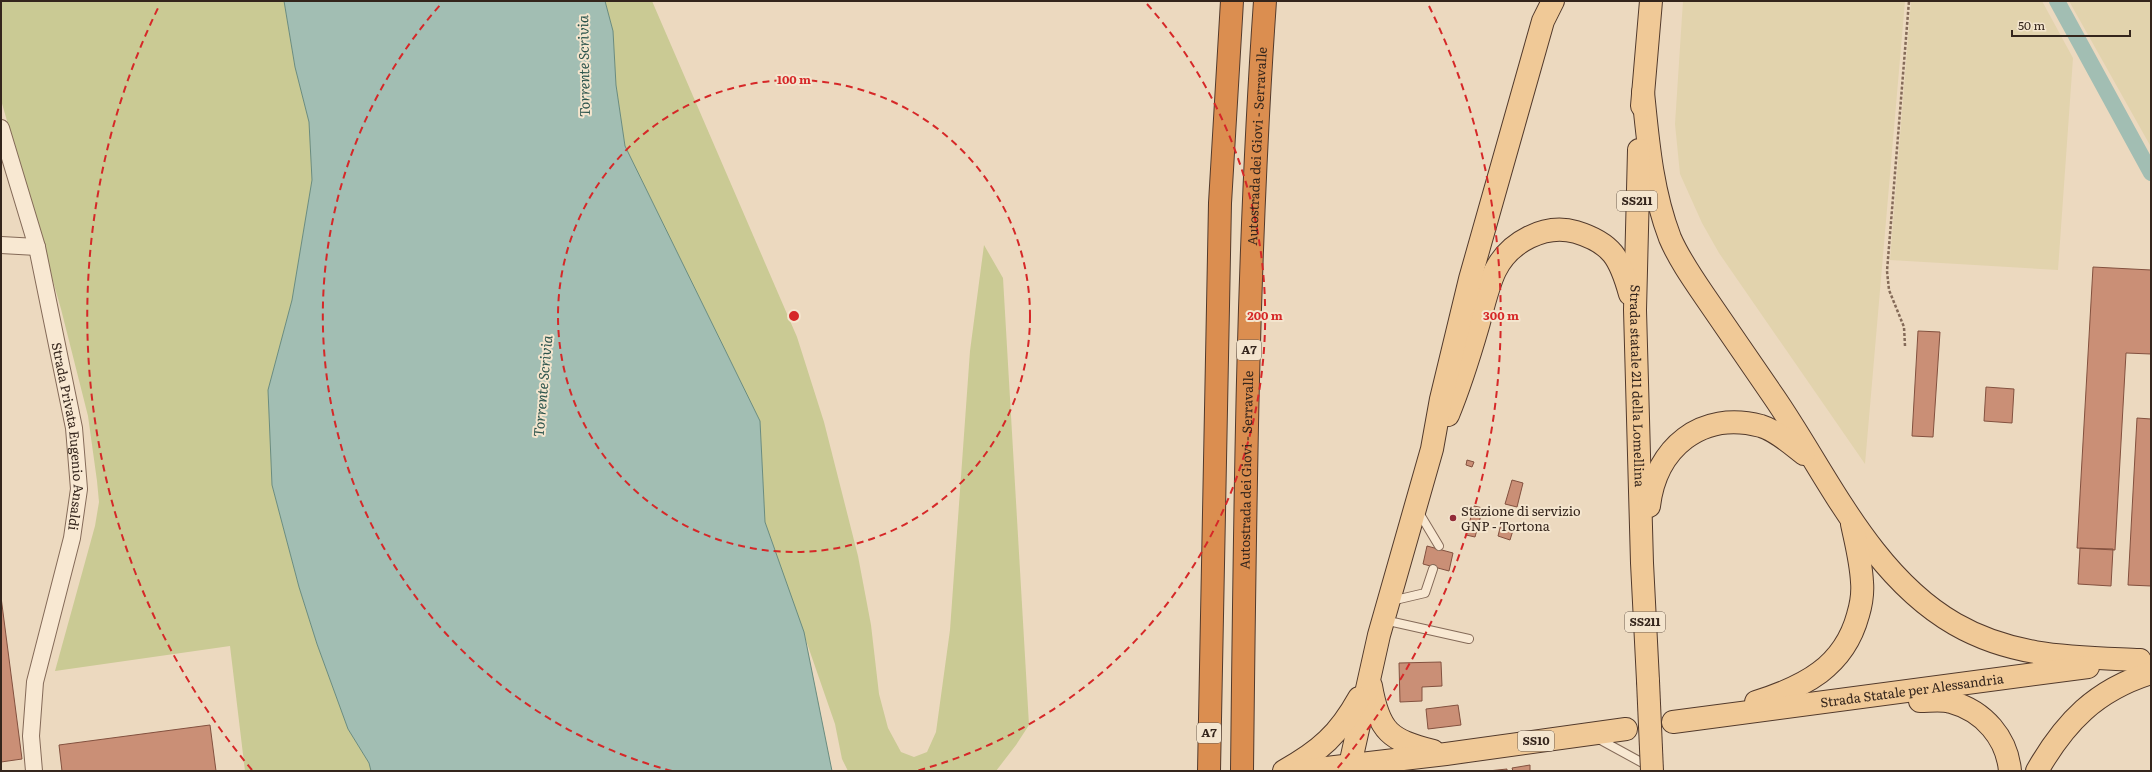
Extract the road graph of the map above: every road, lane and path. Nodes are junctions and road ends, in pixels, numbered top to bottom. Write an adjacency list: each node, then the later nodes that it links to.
1 (1232, 1): 32 (highway, A7)
2 (1265, 1): 33 (highway, Autostrada dei Giovi - Serravalle / A7)
3 (1553, 1): 12 (main road)
4 (1651, 1): 6 (main road, Strada statale 211 della Lomellina / SS211)
5 (1909, 1): 11 (path)
6 (1643, 92): 10 (main road, Strada statale 211 della Lomellina / SS211); 13 (main road)
7 (1, 128): 9 (street, Strada Privata Eugenio Ansaldi)
8 (1, 244): 9 (street)
9 (37, 247): 31 (street, Strada Privata Eugenio Ansaldi)
10 (1635, 310): 12 (main road); 17 (main road, Strada statale 211 della Lomellina / SS211)
11 (1905, 346)
12 (1432, 449): 14 (main road)
13 (1816, 464): 15 (main road); 17 (main road)
14 (1416, 506): 16 (lane); 19 (main road)
15 (1850, 517): 21 (main road); 24 (main road)
16 (1438, 546)
17 (1642, 563): 30 (main road, Strada statale 211 della Lomellina / SS211, bridge)
18 (1433, 569): 19 (lane)
19 (1386, 611): 20 (lane); 22 (main road)
20 (1469, 639)
21 (2147, 664): 23 (main road, Strada Statale per Alessandria); 37 (main road)
22 (1370, 679): 28 (main road); 29 (main road); 34 (main road)
23 (1837, 702): 24 (main road, Strada Statale per Alessandria); 36 (main road)
24 (1705, 718): 25 (main road, Strada Statale per Alessandria)
25 (1673, 722)
26 (1626, 729): 27 (main road, SS10)
27 (1589, 734): 28 (main road, SS10); 30 (lane)
28 (1446, 754): 29 (main road)
29 (1350, 768): 35 (main road)
30 (1653, 770)
31 (34, 771)
32 (1209, 771)
33 (1242, 771)
34 (1284, 771)
35 (1301, 771)
36 (2010, 771)
37 (2037, 771)

